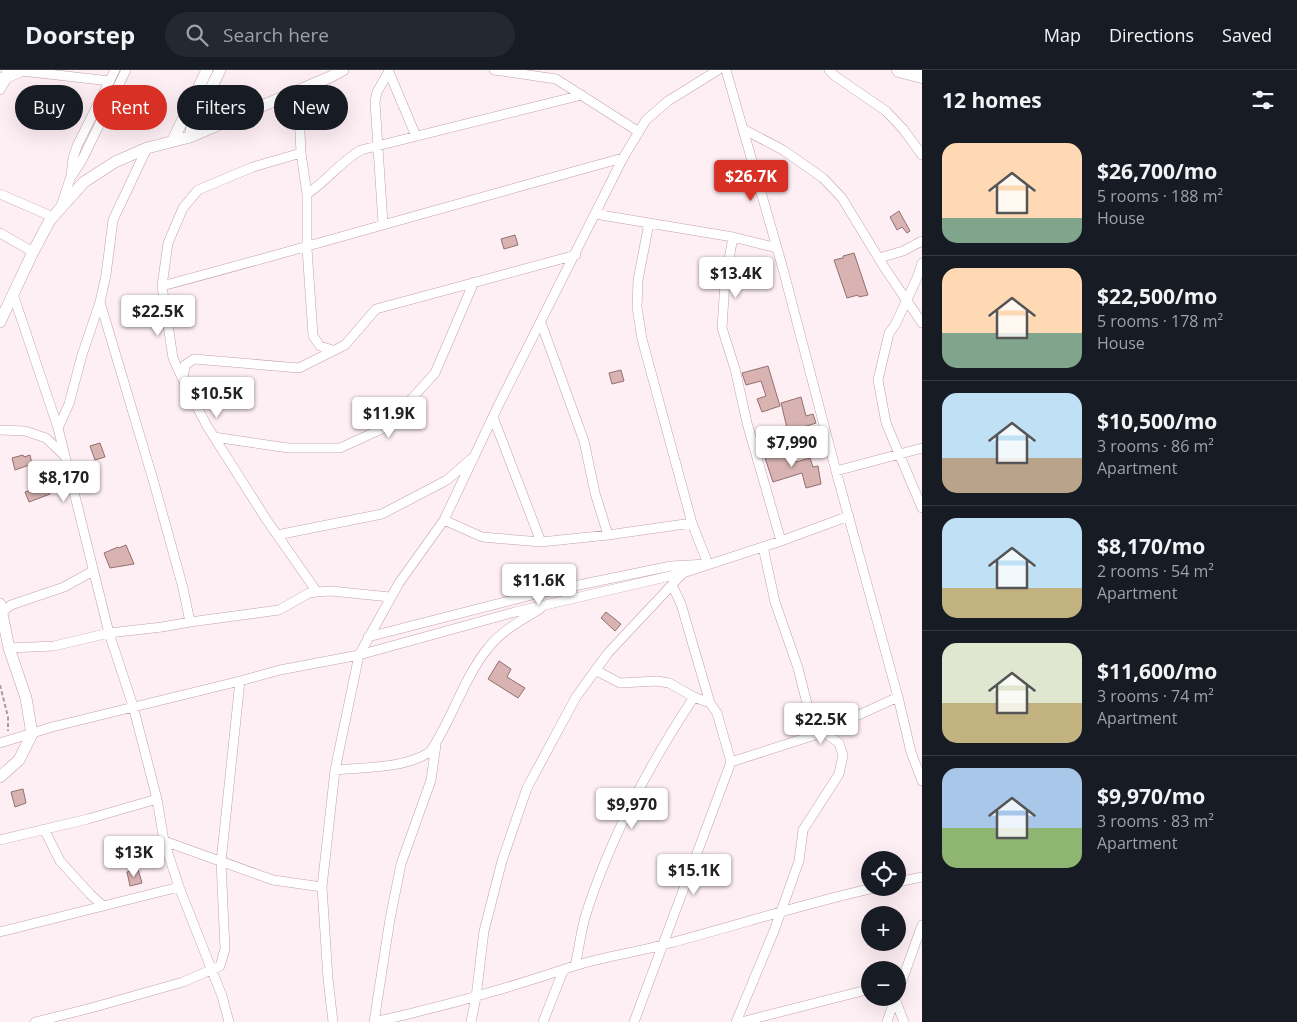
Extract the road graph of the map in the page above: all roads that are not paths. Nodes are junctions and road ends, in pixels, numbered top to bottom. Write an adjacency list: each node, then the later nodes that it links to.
1 (115, 70): 15 (street)
2 (126, 70): 31 (street)
3 (207, 70): 25 (street)
4 (220, 70): 24 (street)
5 (343, 70): 16 (street)
6 (494, 70): 18 (street)
7 (718, 70): 22 (street)
8 (726, 70): 20 (street)
9 (899, 70): 14 (main road)
10 (17, 71): 13 (street); 15 (street)
11 (388, 72): 23 (street); 26 (street)
12 (834, 72): 29 (street)
13 (4, 75): 17 (street)
14 (922, 76)
15 (110, 81): 31 (street)
16 (310, 85)
17 (0, 90)
18 (582, 95): 22 (street); 23 (street)
19 (274, 100): 24 (street)
20 (743, 129): 43 (street); 46 (street)
21 (300, 130): 28 (street)
22 (639, 132): 30 (street)
23 (416, 136): 26 (street)
24 (190, 137): 25 (street)
25 (173, 140): 27 (street)
26 (378, 146): 32 (street); 38 (street)
27 (147, 148): 34 (street); 51 (street)
28 (301, 153): 32 (street); 49 (street)
29 (922, 155)
30 (623, 158): 35 (street); 38 (street)
31 (71, 176): 34 (street)
32 (307, 194): 42 (street)
33 (1, 195): 36 (street)
34 (60, 207): 36 (street)
35 (595, 214): 37 (street); 45 (street)
36 (53, 217): 44 (street)
37 (649, 223): 40 (street); 70 (street)
38 (383, 224): 42 (street)
39 (0, 233): 44 (street)
40 (733, 237): 43 (street); 73 (street)
41 (922, 241): 46 (street)
42 (307, 248): 49 (street); 56 (street)
43 (778, 248): 66 (street)
44 (33, 252): 50 (street)
45 (576, 255): 48 (street); 54 (street)
46 (879, 258): 52 (street)
47 (922, 263): 52 (street)
48 (474, 282): 56 (street); 61 (street)
49 (162, 286): 57 (street)
50 (13, 294): 53 (street); 59 (street)
51 (100, 302): 59 (street); 84 (street)
52 (906, 302): 55 (street); 63 (street)
53 (0, 322)
54 (541, 323): 58 (street); 72 (street)
55 (922, 323)
56 (332, 350): 57 (street)
57 (183, 380): 61 (street)
58 (493, 417): 65 (street); 74 (street)
59 (58, 428): 64 (street)
60 (0, 430): 64 (street)
61 (214, 437): 71 (street)
62 (922, 448): 63 (street)
63 (900, 454): 66 (street); 67 (street)
64 (64, 455): 77 (street)
65 (474, 456): 69 (street); 71 (street)
66 (836, 471): 68 (street)
67 (922, 508)
68 (848, 516): 73 (street); 93 (street)
69 (444, 520): 74 (street); 81 (street)
70 (692, 523): 72 (street); 76 (street)
71 (277, 535): 80 (street)
72 (608, 535): 74 (street)
73 (781, 541): 75 (street)
74 (541, 542)
75 (763, 547): 76 (street); 96 (street)
76 (708, 564): 78 (street); 87 (street)
77 (93, 571): 83 (street); 85 (street)
78 (683, 573): 79 (street); 82 (street)
79 (672, 585): 90 (street); 94 (street)
80 (317, 592): 81 (street); 84 (street)
81 (390, 597): 87 (street)
82 (552, 603): 89 (street); 99 (street)
83 (1, 608): 86 (street)
84 (190, 622): 85 (street)
85 (109, 633): 88 (street); 95 (street)
86 (3, 634): 88 (street)
87 (368, 637): 89 (street)
88 (9, 648): 97 (street)
89 (359, 655): 91 (street); 101 (street)
90 (595, 670): 92 (street); 124 (street)
91 (240, 681): 95 (street); 108 (street)
92 (694, 697): 94 (street); 119 (street)
93 (898, 697): 96 (street); 103 (street)
94 (710, 703): 100 (street)
95 (133, 706): 97 (street); 104 (street)
96 (819, 733): 100 (street); 115 (street)
97 (32, 734): 98 (street); 102 (street)
98 (4, 742)
99 (436, 743): 101 (street); 130 (street)
100 (731, 762): 118 (street)
101 (335, 770): 112 (street)
102 (0, 777)
103 (922, 781)
104 (157, 799): 105 (street); 107 (street)
105 (44, 829): 106 (street); 114 (street)
106 (0, 840)
107 (164, 841): 108 (street); 111 (street)
108 (221, 862): 112 (street); 121 (street)
109 (922, 876): 110 (street)
110 (906, 880)
111 (179, 887): 114 (street); 121 (street)
112 (322, 887): 129 (street)
113 (861, 891): 115 (street)
114 (103, 906): 117 (street)
115 (780, 913): 118 (street); 134 (street)
116 (922, 925): 120 (street)
117 (0, 932)
118 (664, 945): 119 (street); 133 (street)
119 (575, 966): 122 (street)
120 (906, 969)
121 (212, 970): 127 (street); 128 (street)
122 (563, 971): 124 (street); 132 (street)
123 (861, 992): 135 (street)
124 (476, 997): 130 (street); 131 (street)
125 (893, 1006): 136 (street)
126 (900, 1006): 137 (street)
127 (35, 1022)
128 (229, 1022)
129 (333, 1022)
130 (374, 1022)
131 (471, 1022)
132 (543, 1022)
133 (634, 1022)
134 (736, 1022)
135 (741, 1022)
136 (887, 1022)
137 (904, 1022)

